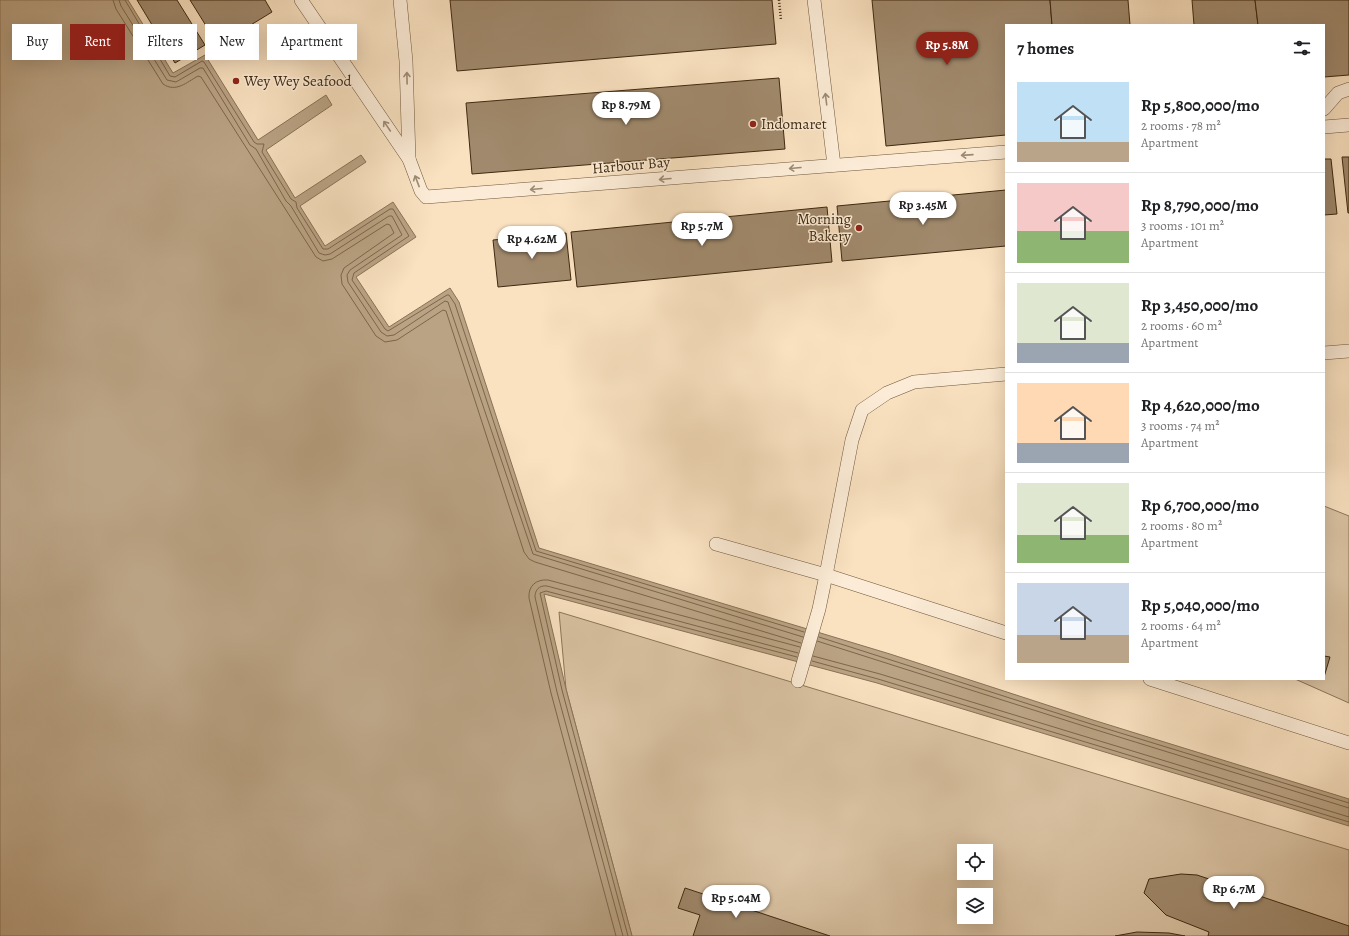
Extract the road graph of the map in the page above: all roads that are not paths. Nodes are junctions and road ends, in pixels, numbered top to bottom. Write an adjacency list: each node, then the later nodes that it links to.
1 (302, 0): 9 (lane, one-way to 1)
2 (400, 0): 9 (lane, one-way to 2)
3 (814, 0): 10 (lane, one-way to 3)
4 (1349, 88): 5 (lane)
5 (1325, 108)
6 (1349, 125): 7 (lane)
7 (1325, 127)
8 (1005, 152): 10 (lane, Harbour Bay, one-way to 10)
9 (409, 159): 10 (lane, Harbour Bay, one-way to 9)
10 (834, 165)
11 (1349, 351): 12 (lane)
12 (1325, 353)
13 (1005, 374): 15 (lane)
14 (716, 544): 15 (lane)
15 (826, 575): 16 (lane); 17 (lane)
16 (1005, 633)
17 (799, 675)
18 (1153, 680): 19 (lane)
19 (1349, 743)

